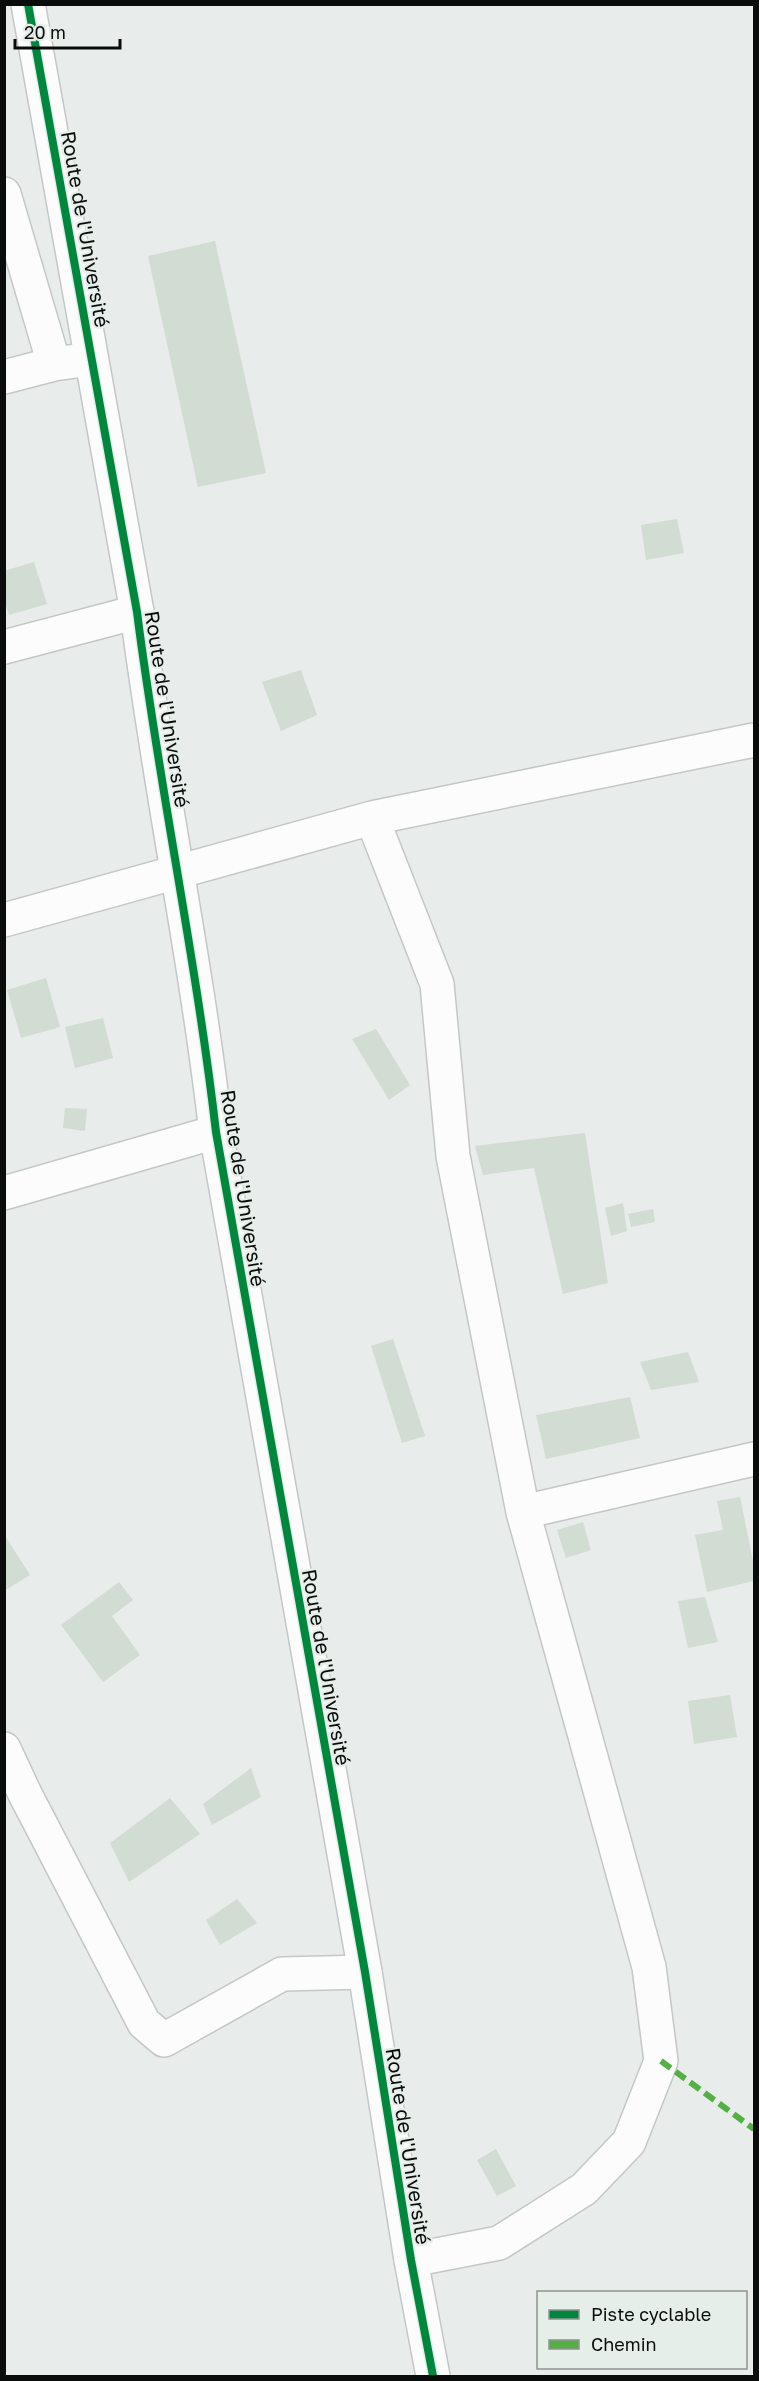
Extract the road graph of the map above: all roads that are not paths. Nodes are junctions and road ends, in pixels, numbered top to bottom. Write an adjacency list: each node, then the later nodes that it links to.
1 (28, 4): 3 (street, Route de l'Université)
2 (4, 194): 4 (street)
3 (93, 358): 4 (street); 6 (street, Route de l'Université)
4 (54, 364): 5 (street)
5 (4, 377)
6 (137, 612): 7 (street); 10 (street, Route de l'Université)
7 (4, 647)
8 (754, 740): 9 (street)
9 (372, 818): 10 (street); 15 (street)
10 (176, 871): 11 (street); 12 (street, Route de l'Université)
11 (4, 920)
12 (216, 1132): 13 (street); 18 (street, Route de l'Université)
13 (4, 1193)
14 (754, 1460): 15 (street)
15 (523, 1512): 19 (street)
16 (4, 1749): 17 (street)
17 (15, 1801): 18 (street)
18 (365, 1972): 19 (street, Route de l'Université)
19 (411, 2260): 20 (street, Route de l'Université)
20 (433, 2376)

